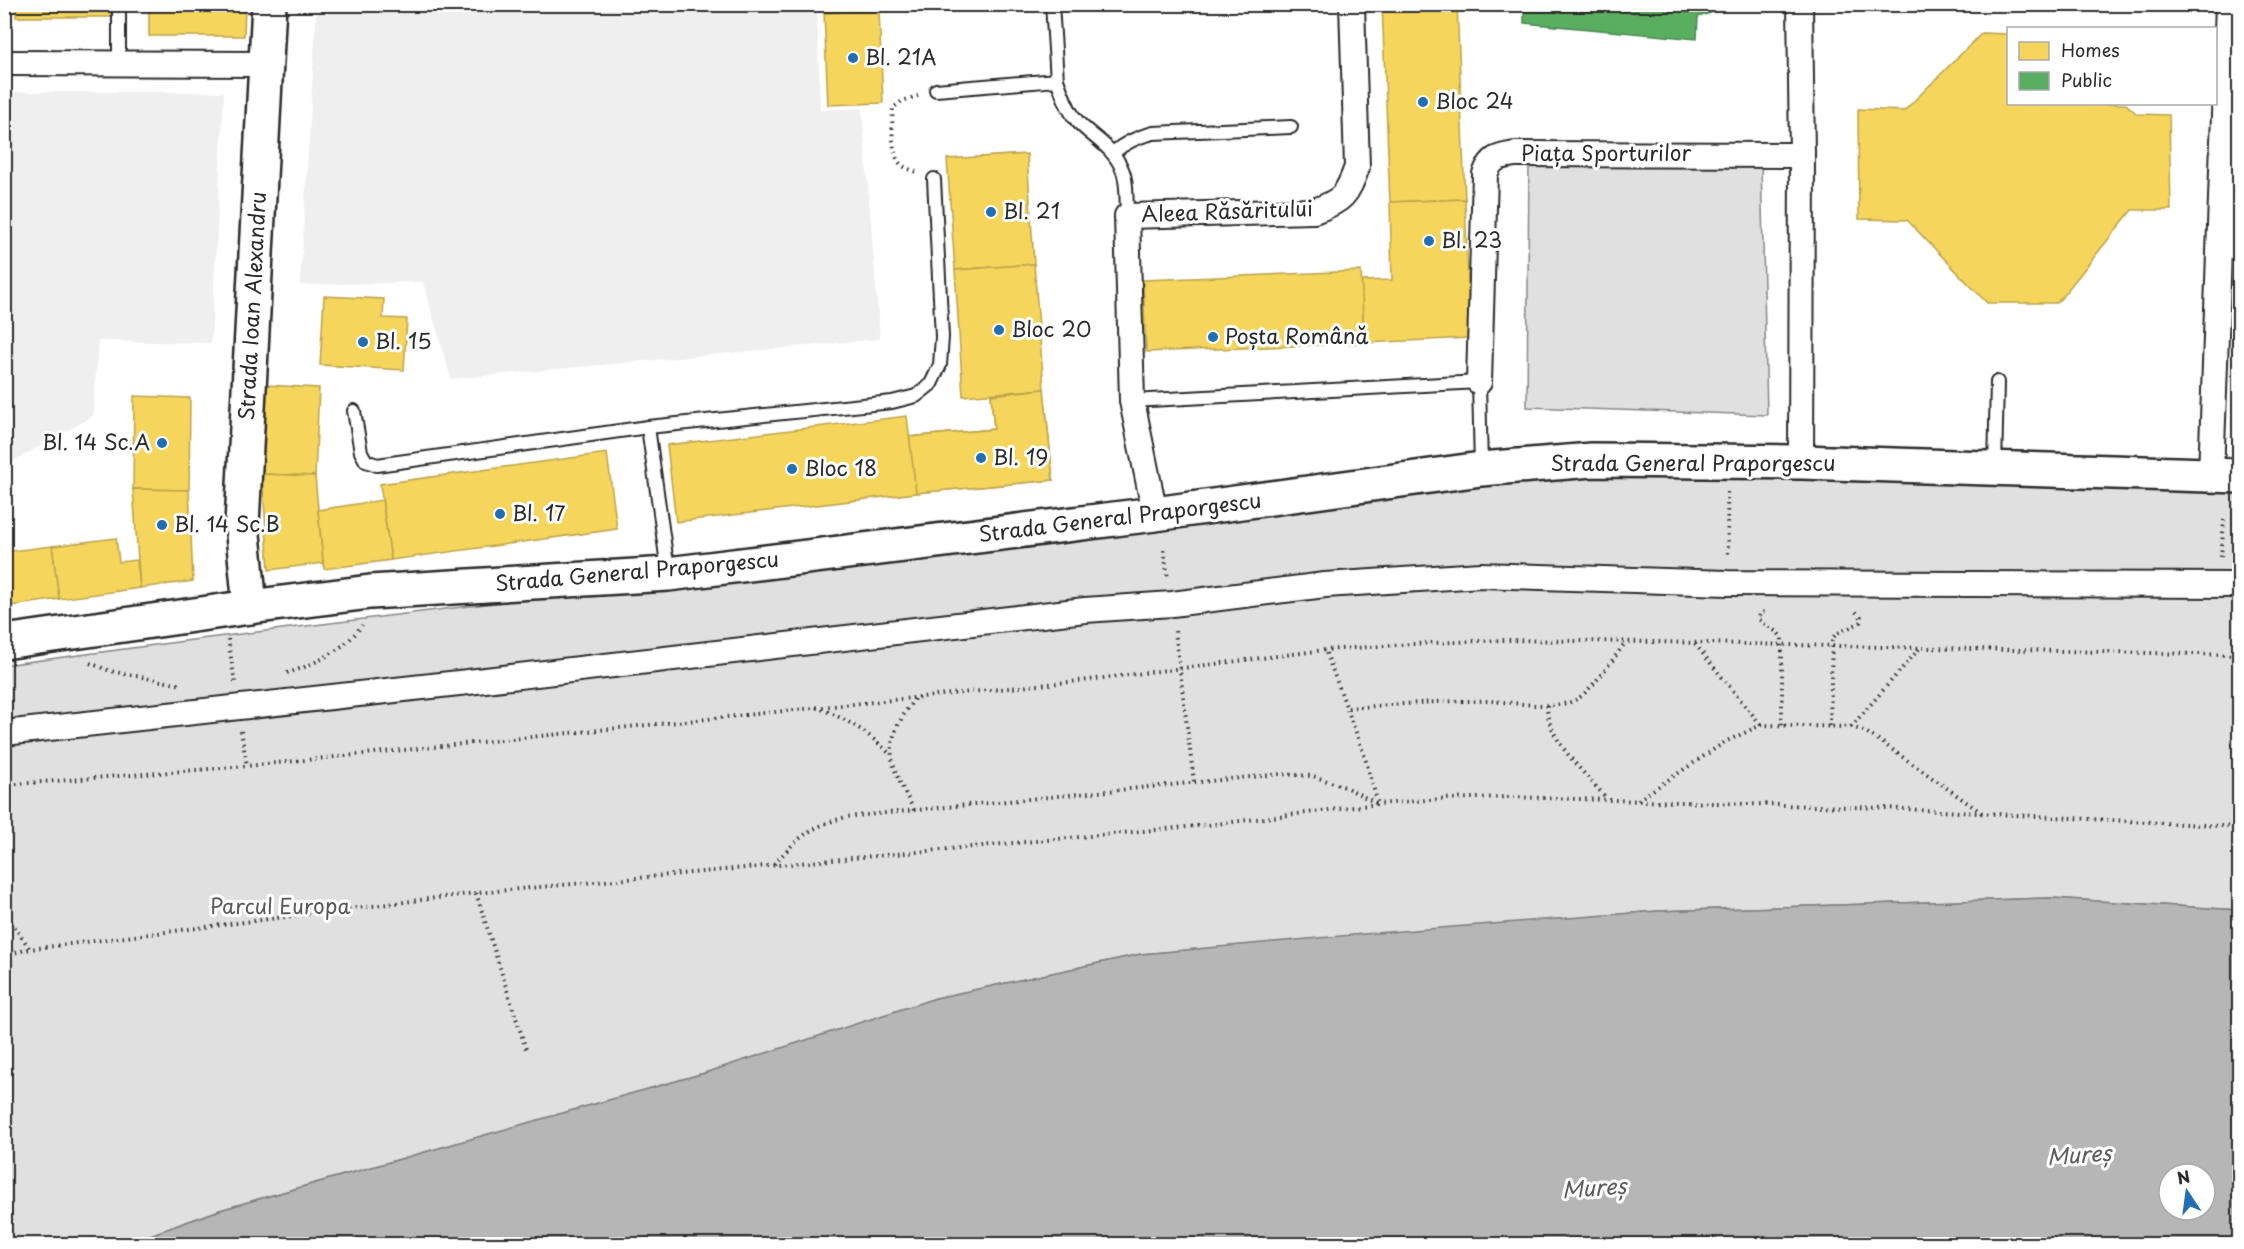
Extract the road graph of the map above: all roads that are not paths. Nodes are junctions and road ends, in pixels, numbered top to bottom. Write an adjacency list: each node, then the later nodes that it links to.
1 (119, 4): 8 (lane)
2 (269, 4): 9 (street, Strada Ioan Alexandru)
3 (1052, 4): 10 (lane, Aleea Răsăritului)
4 (1352, 4): 16 (street, Aleea Răsăritului)
5 (1800, 4): 14 (street)
6 (2228, 4): 25 (street)
7 (4, 63): 8 (street)
8 (119, 64): 9 (street)
9 (264, 64): 29 (street, Strada Ioan Alexandru)
10 (1058, 80): 11 (lane); 13 (lane, Aleea Răsăritului)
11 (936, 90)
12 (1291, 127): 13 (lane)
13 (1113, 153): 16 (lane, Aleea Răsăritului)
14 (1802, 154): 17 (street, Piața Sporturilor); 22 (street)
15 (934, 179): 21 (lane)
16 (1127, 216): 19 (street, Aleea Răsăritului)
17 (1479, 382): 19 (lane); 23 (lane)
18 (1997, 382): 24 (lane)
19 (1132, 401): 26 (street, Aleea Răsăritului)
20 (354, 411): 21 (lane)
21 (648, 427): 27 (lane)
22 (1801, 462): 23 (street, Strada General Praporgescu); 24 (street, Strada General Praporgescu)
23 (1481, 469): 26 (street, Strada General Praporgescu)
24 (1995, 469): 25 (street, Strada General Praporgescu)
25 (2225, 475)
26 (1155, 514): 27 (street, Strada General Praporgescu)
27 (668, 574): 29 (street, Strada General Praporgescu)
28 (2240, 585): 31 (street)
29 (237, 608): 30 (street, Strada General Praporgescu)
30 (4, 642)
31 (4, 733)

